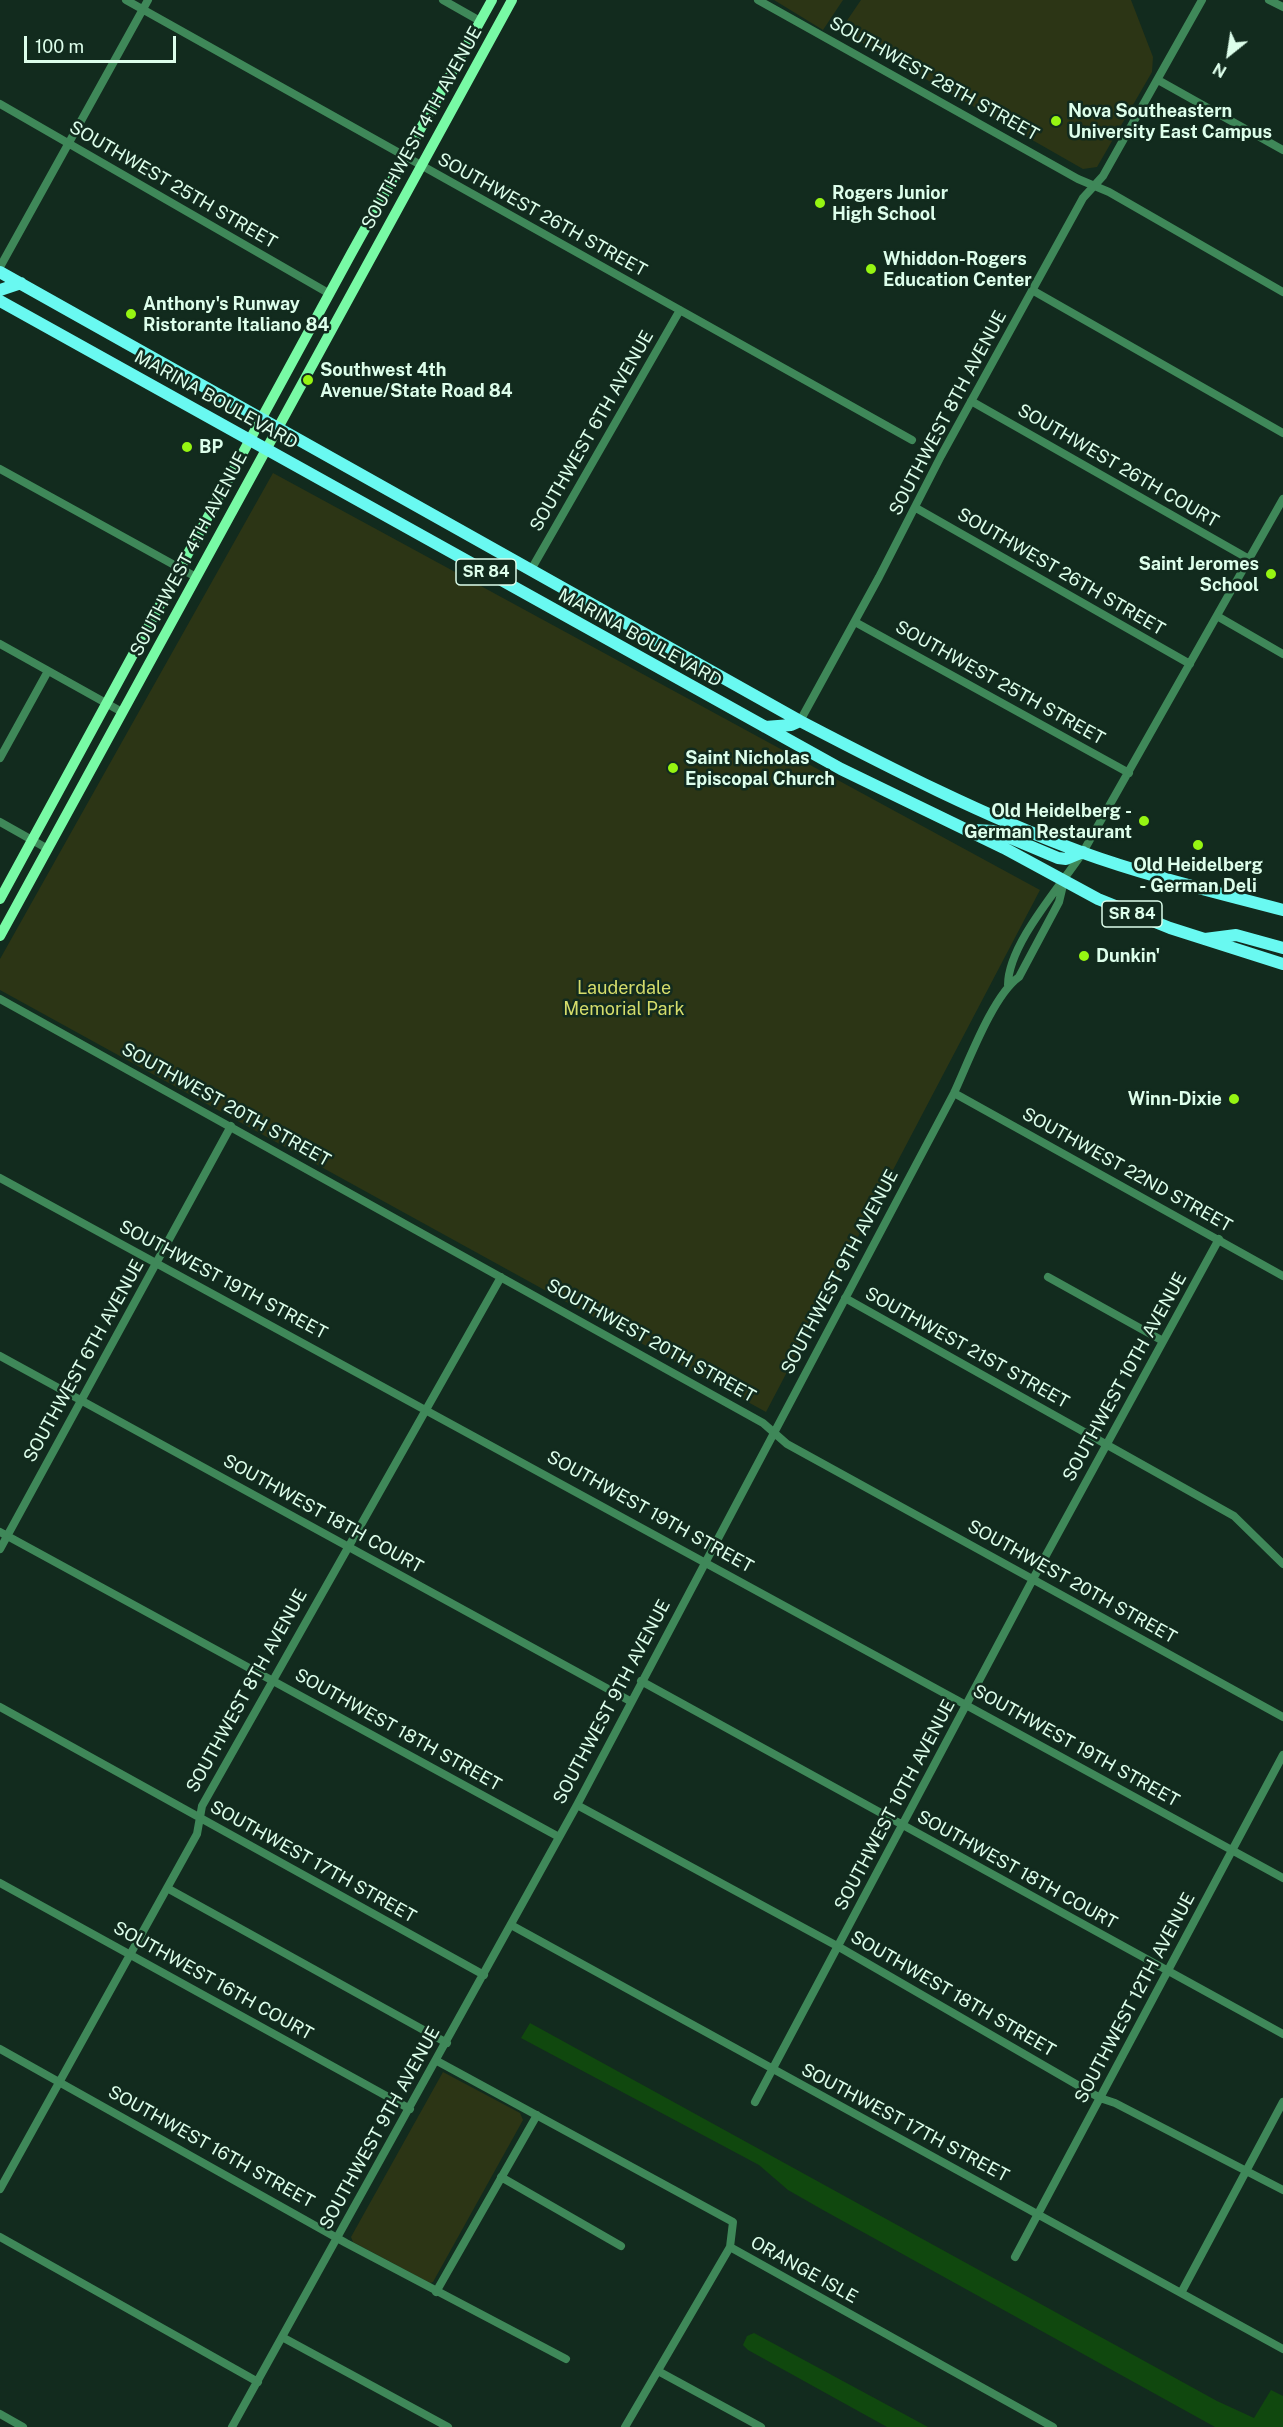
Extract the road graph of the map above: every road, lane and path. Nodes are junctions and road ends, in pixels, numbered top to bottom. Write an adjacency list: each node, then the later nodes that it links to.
1 (126, 0): 10 (street, SOUTHWEST 26TH STREET)
2 (148, 0): 10 (street)
3 (443, 0): 11 (street)
4 (492, 0): 11 (main road, SOUTHWEST 4TH AVENUE)
5 (512, 0): 17 (main road, SOUTHWEST 4TH AVENUE)
6 (758, 0): 18 (street, SOUTHWEST 28TH STREET)
7 (1202, 0): 12 (street, SOUTHWEST 8TH AVENUE)
8 (1269, 0): 9 (street)
9 (1283, 8)
10 (143, 10): 14 (street); 16 (street, SOUTHWEST 26TH STREET)
11 (480, 21): 16 (main road, SOUTHWEST 4TH AVENUE)
12 (1158, 80): 15 (street); 18 (street, SOUTHWEST 8TH AVENUE)
13 (0, 104): 14 (street, SOUTHWEST 25TH STREET)
14 (70, 144): 19 (street); 25 (street, SOUTHWEST 25TH STREET)
15 (1283, 150)
16 (404, 158): 17 (street, SOUTHWEST 26TH STREET); 25 (main road, SOUTHWEST 4TH AVENUE)
17 (420, 166): 27 (street, SOUTHWEST 26TH STREET); 30 (main road, SOUTHWEST 4TH AVENUE)
18 (1093, 186): 23 (street, SOUTHWEST 8TH AVENUE); 24 (street, SOUTHWEST 28TH STREET)
19 (0, 267)
20 (0, 272): 21 (main road, MARINA BOULEVARD / SR 84)
21 (21, 283): 22 (main road); 29 (main road, MARINA BOULEVARD / SR 84)
22 (0, 290)
23 (1032, 290): 28 (street, SOUTHWEST 8TH AVENUE); 31 (street)
24 (1283, 292)
25 (330, 294): 29 (main road, SOUTHWEST 4TH AVENUE)
26 (0, 301): 32 (main road, MARINA BOULEVARD / SR 84)
27 (680, 310): 33 (street, SOUTHWEST 26TH STREET); 39 (street, SOUTHWEST 6TH AVENUE)
28 (970, 401): 37 (street, SOUTHWEST 8TH AVENUE); 38 (street, SOUTHWEST 26TH COURT)
29 (262, 420): 30 (main road, MARINA BOULEVARD / SR 84); 32 (main road, SOUTHWEST 4TH AVENUE)
30 (276, 428): 34 (main road, SOUTHWEST 4TH AVENUE); 39 (main road, MARINA BOULEVARD / SR 84)
31 (1283, 433)
32 (251, 440): 34 (main road, MARINA BOULEVARD / SR 84); 40 (main road, SOUTHWEST 4TH AVENUE)
33 (912, 440)
34 (265, 448): 41 (main road, SOUTHWEST 4TH AVENUE); 51 (main road, MARINA BOULEVARD / SR 84)
35 (0, 469): 40 (street)
36 (1283, 499): 38 (street, SOUTHWEST 9TH AVENUE)
37 (915, 508): 43 (street, SOUTHWEST 8TH AVENUE); 46 (street, SOUTHWEST 26TH STREET)
38 (1249, 559): 42 (street, SOUTHWEST 9TH AVENUE)
39 (532, 568): 50 (main road, MARINA BOULEVARD / SR 84)
40 (180, 570): 41 (street); 48 (main road, SOUTHWEST 4TH AVENUE)
41 (196, 578): 49 (main road, SOUTHWEST 4TH AVENUE)
42 (1217, 616): 45 (street); 46 (street, SOUTHWEST 9TH AVENUE)
43 (855, 622): 50 (street, SOUTHWEST 8TH AVENUE); 53 (street, SOUTHWEST 25TH STREET)
44 (0, 644): 47 (street)
45 (1283, 654)
46 (1190, 664): 53 (street, SOUTHWEST 9TH AVENUE)
47 (48, 671): 48 (street); 52 (street)
48 (107, 703): 49 (street); 56 (main road, SOUTHWEST 4TH AVENUE)
49 (122, 712): 57 (main road, SOUTHWEST 4TH AVENUE)
50 (800, 721): 51 (main road); 58 (main road, MARINA BOULEVARD / SR 84)
51 (763, 728): 55 (main road, MARINA BOULEVARD / SR 84)
52 (0, 758)
53 (1129, 773): 58 (street, SOUTHWEST 9TH AVENUE)
54 (0, 822): 56 (street)
55 (968, 830): 58 (main road); 59 (main road, MARINA BOULEVARD / SR 84)
56 (32, 840): 57 (street); 60 (main road, SOUTHWEST 4TH AVENUE)
57 (48, 849): 62 (main road, SOUTHWEST 4TH AVENUE)
58 (1083, 852): 59 (street, SOUTHWEST 9TH AVENUE); 61 (main road, MARINA BOULEVARD / SR 84)
59 (1064, 881): 63 (main road, MARINA BOULEVARD / SR 84); 66 (street, SOUTHWEST 9TH AVENUE); 66 (street, SOUTHWEST 9TH AVENUE)
60 (0, 899)
61 (1283, 910)
62 (0, 936)
63 (1204, 939): 64 (main road); 65 (main road, MARINA BOULEVARD / SR 84)
64 (1283, 948)
65 (1283, 964)
66 (1008, 985): 68 (street, SOUTHWEST 9TH AVENUE)
67 (0, 999): 69 (street, SOUTHWEST 20TH STREET)
68 (954, 1093): 71 (street, SOUTHWEST 22ND STREET); 76 (street, SOUTHWEST 9TH AVENUE)
69 (231, 1126): 72 (street, SOUTHWEST 6TH AVENUE); 73 (street, SOUTHWEST 20TH STREET)
70 (0, 1178): 72 (street, SOUTHWEST 19TH STREET)
71 (1219, 1239): 74 (street, SOUTHWEST 22ND STREET); 77 (street, SOUTHWEST 10TH AVENUE)
72 (156, 1263): 79 (street, SOUTHWEST 6TH AVENUE); 80 (street, SOUTHWEST 19TH STREET)
73 (501, 1276): 80 (street, SOUTHWEST 8TH AVENUE); 81 (street, SOUTHWEST 20TH STREET)
74 (1283, 1276)
75 (1048, 1277): 77 (street)
76 (844, 1298): 81 (street, SOUTHWEST 9TH AVENUE); 82 (street, SOUTHWEST 21ST STREET)
77 (1163, 1341): 82 (street, SOUTHWEST 10TH AVENUE)
78 (0, 1356): 79 (street, SOUTHWEST 18TH COURT)
79 (80, 1399): 83 (street, SOUTHWEST 6TH AVENUE); 84 (street, SOUTHWEST 18TH COURT)
80 (426, 1408): 84 (street, SOUTHWEST 8TH AVENUE); 86 (street, SOUTHWEST 19TH STREET)
81 (773, 1432): 86 (street, SOUTHWEST 9TH AVENUE); 88 (street, SOUTHWEST 20TH STREET)
82 (1107, 1445): 87 (street, SOUTHWEST 21ST STREET); 88 (street, SOUTHWEST 10TH AVENUE)
83 (4, 1534): 85 (street, SOUTHWEST 6TH AVENUE); 89 (street, SOUTHWEST 18TH STREET)
84 (347, 1546): 89 (street, SOUTHWEST 8TH AVENUE); 91 (street, SOUTHWEST 18TH COURT)
85 (0, 1549)
86 (705, 1562): 90 (street, SOUTHWEST 9TH AVENUE); 92 (street, SOUTHWEST 19TH STREET)
87 (1283, 1564)
88 (1033, 1579): 92 (street, SOUTHWEST 10TH AVENUE); 94 (street, SOUTHWEST 20TH STREET)
89 (272, 1679): 97 (street, SOUTHWEST 8TH AVENUE); 99 (street, SOUTHWEST 18TH STREET)
90 (640, 1681): 91 (street, SOUTHWEST 9TH AVENUE); 98 (street, SOUTHWEST 18TH COURT)
91 (630, 1701): 96 (street, SOUTHWEST 9TH AVENUE)
92 (967, 1705): 98 (street, SOUTHWEST 10TH AVENUE); 100 (street, SOUTHWEST 19TH STREET)
93 (0, 1707): 97 (street, SOUTHWEST 17TH STREET)
94 (1283, 1716)
95 (1283, 1755): 100 (street, SOUTHWEST 12TH AVENUE)
96 (578, 1804): 99 (street, SOUTHWEST 9TH AVENUE); 105 (street, SOUTHWEST 18TH STREET)
97 (200, 1818): 103 (street, SOUTHWEST 8TH AVENUE); 108 (street, SOUTHWEST 17TH STREET)
98 (903, 1826): 105 (street, SOUTHWEST 10TH AVENUE); 107 (street, SOUTHWEST 18TH COURT)
99 (559, 1837): 104 (street, SOUTHWEST 9TH AVENUE)
100 (1232, 1850): 101 (street, SOUTHWEST 19TH STREET); 107 (street, SOUTHWEST 12TH AVENUE)
101 (1283, 1878)
102 (0, 1883): 106 (street, SOUTHWEST 16TH COURT)
103 (167, 1888): 106 (street, SOUTHWEST 8TH AVENUE); 110 (street)
104 (511, 1925): 108 (street, SOUTHWEST 9TH AVENUE); 113 (street, SOUTHWEST 17TH STREET)
105 (839, 1947): 113 (street, SOUTHWEST 10TH AVENUE); 115 (street, SOUTHWEST 18TH STREET)
106 (131, 1954): 114 (street, SOUTHWEST 8TH AVENUE); 118 (street, SOUTHWEST 16TH COURT)
107 (1168, 1972): 109 (street, SOUTHWEST 18TH COURT); 115 (street, SOUTHWEST 12TH AVENUE)
108 (484, 1976): 110 (street, SOUTHWEST 9TH AVENUE)
109 (1283, 2034)
110 (447, 2043): 112 (street, SOUTHWEST 9TH AVENUE)
111 (0, 2049): 114 (street, SOUTHWEST 16TH STREET)
112 (437, 2061): 118 (street, SOUTHWEST 9TH AVENUE); 119 (street, ORANGE ISLE)
113 (773, 2071): 116 (street, SOUTHWEST 10TH AVENUE); 124 (street, SOUTHWEST 17TH STREET)
114 (60, 2082): 122 (street, SOUTHWEST 8TH AVENUE); 126 (street, SOUTHWEST 16TH STREET)
115 (1100, 2098): 120 (street, SOUTHWEST 18TH STREET); 124 (street, SOUTHWEST 12TH AVENUE)
116 (755, 2102)
117 (1283, 2102): 120 (street)
118 (410, 2109): 126 (street, SOUTHWEST 9TH AVENUE)
119 (537, 2115): 121 (street); 128 (street, ORANGE ISLE)
120 (1247, 2170): 123 (street, SOUTHWEST 18TH STREET); 131 (street)
121 (501, 2177): 127 (street); 130 (street)
122 (0, 2189)
123 (1283, 2190)
124 (1038, 2213): 129 (street, SOUTHWEST 12TH AVENUE); 131 (street, SOUTHWEST 17TH STREET)
125 (0, 2237): 136 (street)
126 (338, 2238): 130 (street, SOUTHWEST 16TH STREET); 132 (street, SOUTHWEST 9TH AVENUE)
127 (621, 2246)
128 (730, 2247): 135 (street); 143 (street, ORANGE ISLE)
129 (1015, 2257)
130 (436, 2292): 134 (street, SOUTHWEST 16TH STREET)
131 (1181, 2293): 133 (street, SOUTHWEST 17TH STREET)
132 (282, 2337): 136 (street, SOUTHWEST 9TH AVENUE); 140 (street)
133 (1283, 2349)
134 (566, 2359)
135 (658, 2371): 141 (street); 142 (street)
136 (258, 2382): 139 (street, SOUTHWEST 9TH AVENUE)
137 (0, 2414): 138 (street)
138 (23, 2427)
139 (232, 2427)
140 (448, 2427)
141 (625, 2427)
142 (761, 2427)
143 (1053, 2427)

